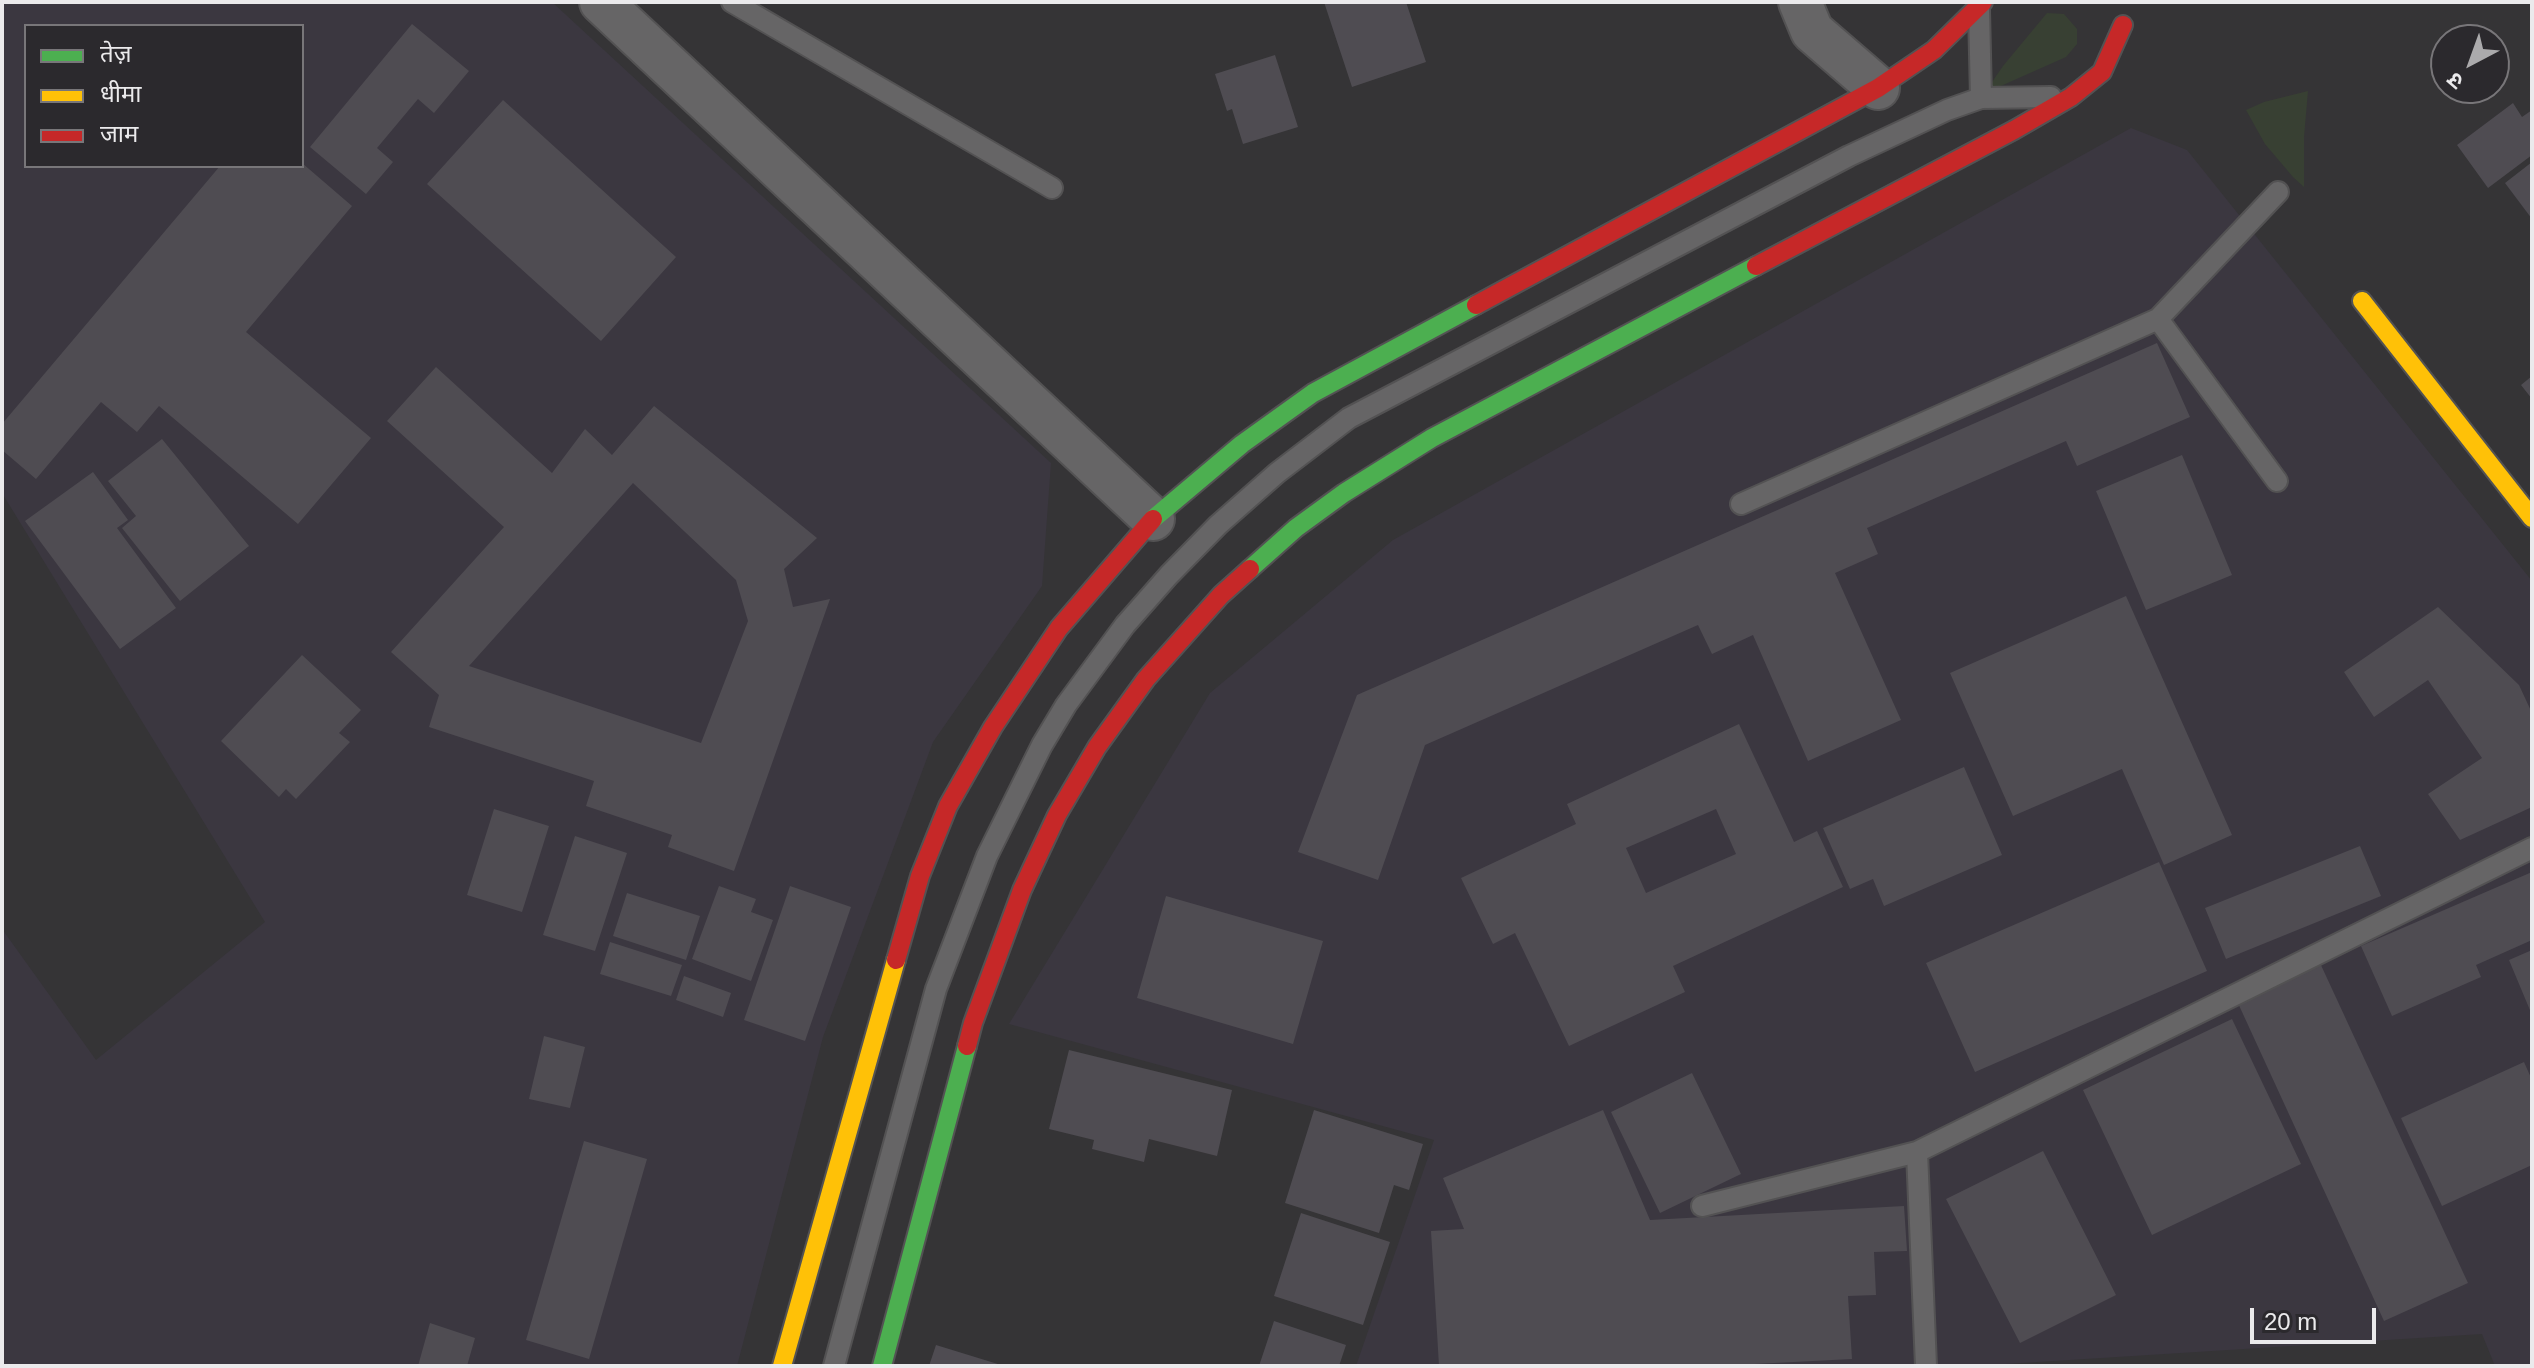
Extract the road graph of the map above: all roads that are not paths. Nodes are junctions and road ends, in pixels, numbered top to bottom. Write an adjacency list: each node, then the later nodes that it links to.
1 (601, 2): 18 (street)
2 (732, 2): 9 (lane)
3 (1800, 2): 6 (street)
4 (1981, 5): 6 (main road); 8 (lane)
5 (2123, 25): 7 (main road)
6 (1878, 88): 18 (main road)
7 (2071, 97): 8 (lane); 24 (main road)
8 (1981, 98): 23 (lane)
9 (1052, 188)
10 (2278, 192): 12 (lane)
11 (2362, 301): 15 (main road)
12 (2158, 319): 14 (lane); 16 (lane)
13 (2532, 476): 15 (lane)
14 (2277, 481)
15 (2511, 492): 17 (main road)
16 (1741, 504)
17 (2532, 518)
18 (1153, 519): 22 (main road)
19 (2532, 848): 20 (lane)
20 (1917, 1152): 21 (lane); 25 (lane)
21 (1702, 1206)
22 (782, 1366)
23 (834, 1366)
24 (882, 1366)
25 (1926, 1366)

